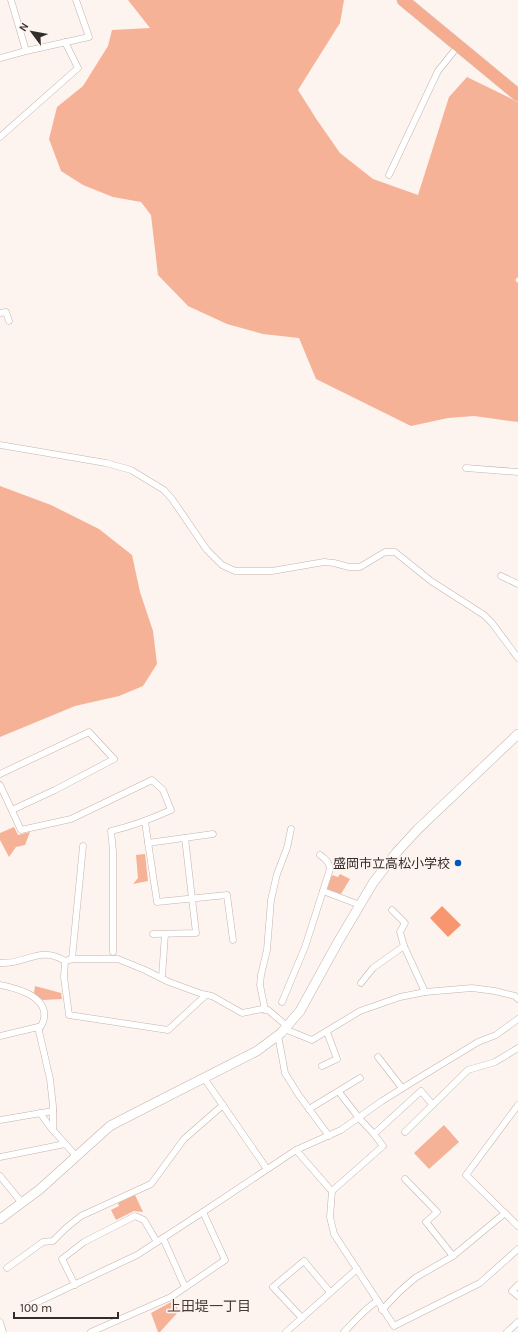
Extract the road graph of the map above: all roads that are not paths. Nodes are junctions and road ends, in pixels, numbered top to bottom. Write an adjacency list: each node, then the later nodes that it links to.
1 (12, 0): 7 (street)
2 (76, 0): 5 (street)
3 (403, 0): 6 (highway)
4 (415, 0): 9 (highway)
5 (65, 42): 7 (street); 11 (street)
6 (458, 46): 10 (highway); 12 (street)
7 (26, 51): 8 (street)
8 (0, 58)
9 (518, 85)
10 (518, 95)
11 (0, 137)
12 (389, 176)
13 (0, 313): 14 (street)
14 (9, 321)
15 (0, 446): 20 (street)
16 (466, 468): 17 (street)
17 (518, 472)
18 (501, 576): 19 (street)
19 (518, 584)
20 (518, 658)
21 (518, 734): 34 (street)
22 (0, 774): 24 (street)
23 (0, 785): 24 (street)
24 (12, 810): 25 (street)
25 (145, 822): 29 (street); 40 (street)
26 (291, 830): 51 (street)
27 (213, 834): 28 (street)
28 (185, 838): 29 (street); 33 (street)
29 (148, 843): 33 (street)
30 (83, 846): 41 (street)
31 (320, 855): 32 (street)
32 (323, 891): 34 (street); 50 (street)
33 (192, 898): 37 (street); 38 (street)
34 (360, 905): 53 (street)
35 (392, 910): 39 (street)
36 (153, 934): 37 (street)
37 (165, 934): 44 (street)
38 (233, 940)
39 (404, 946): 45 (street); 47 (street)
40 (113, 952)
41 (72, 959): 42 (street); 44 (street)
42 (65, 961): 43 (street); 48 (street)
43 (0, 963)
44 (162, 977): 48 (street)
45 (361, 983)
46 (0, 985): 54 (street)
47 (425, 992): 49 (street); 55 (street)
48 (206, 995): 51 (street)
49 (518, 999)
50 (282, 1002)
51 (265, 1010): 53 (street)
52 (518, 1021): 63 (street)
53 (287, 1028): 55 (street); 56 (street)
54 (39, 1029): 57 (street); 71 (street)
55 (327, 1032): 60 (street)
56 (278, 1035): 61 (street); 70 (street)
57 (0, 1036)
58 (518, 1048): 67 (street)
59 (378, 1056): 64 (street)
60 (322, 1066)
61 (204, 1078): 68 (street); 82 (street)
62 (360, 1078): 66 (street)
63 (414, 1081): 64 (street); 65 (street)
64 (402, 1088): 73 (street)
65 (421, 1091): 67 (street); 77 (street)
66 (339, 1092): 70 (street); 73 (street)
67 (432, 1104): 76 (street)
68 (223, 1105): 83 (street); 96 (street)
69 (518, 1106): 89 (street)
70 (309, 1109): 78 (street)
71 (53, 1111): 72 (street); 75 (street)
72 (40, 1113): 74 (street); 75 (street)
73 (359, 1118): 77 (street); 78 (street)
74 (0, 1120)
75 (53, 1130): 79 (street)
76 (405, 1132)
77 (374, 1134): 86 (street)
78 (329, 1136): 80 (street)
79 (65, 1144): 81 (street); 82 (street)
80 (296, 1150): 83 (street); 86 (street)
81 (0, 1157)
82 (77, 1157): 87 (street)
83 (267, 1169): 88 (street)
84 (0, 1176): 87 (street)
85 (405, 1179): 95 (street)
86 (332, 1191): 97 (street)
87 (22, 1203): 90 (street)
88 (203, 1212): 92 (street); 100 (street)
89 (505, 1213): 91 (street); 95 (street)
90 (0, 1219)
91 (518, 1226)
92 (163, 1238): 93 (street); 100 (street)
93 (157, 1242): 98 (street); 98 (street)
94 (518, 1249): 105 (street)
95 (453, 1256): 105 (street)
96 (7, 1268)
97 (357, 1269): 101 (street); 103 (street)
98 (75, 1285): 104 (street)
99 (518, 1285): 102 (street)
100 (185, 1287): 110 (street)
101 (330, 1292): 106 (street); 106 (street)
102 (518, 1296)
103 (378, 1301): 105 (street); 112 (street)
104 (25, 1308)
105 (382, 1310)
106 (302, 1318): 111 (street)
107 (0, 1322): 109 (street)
108 (517, 1325): 113 (street)
109 (3, 1332)
110 (91, 1332)
111 (286, 1332)
112 (345, 1332)
113 (507, 1332)

